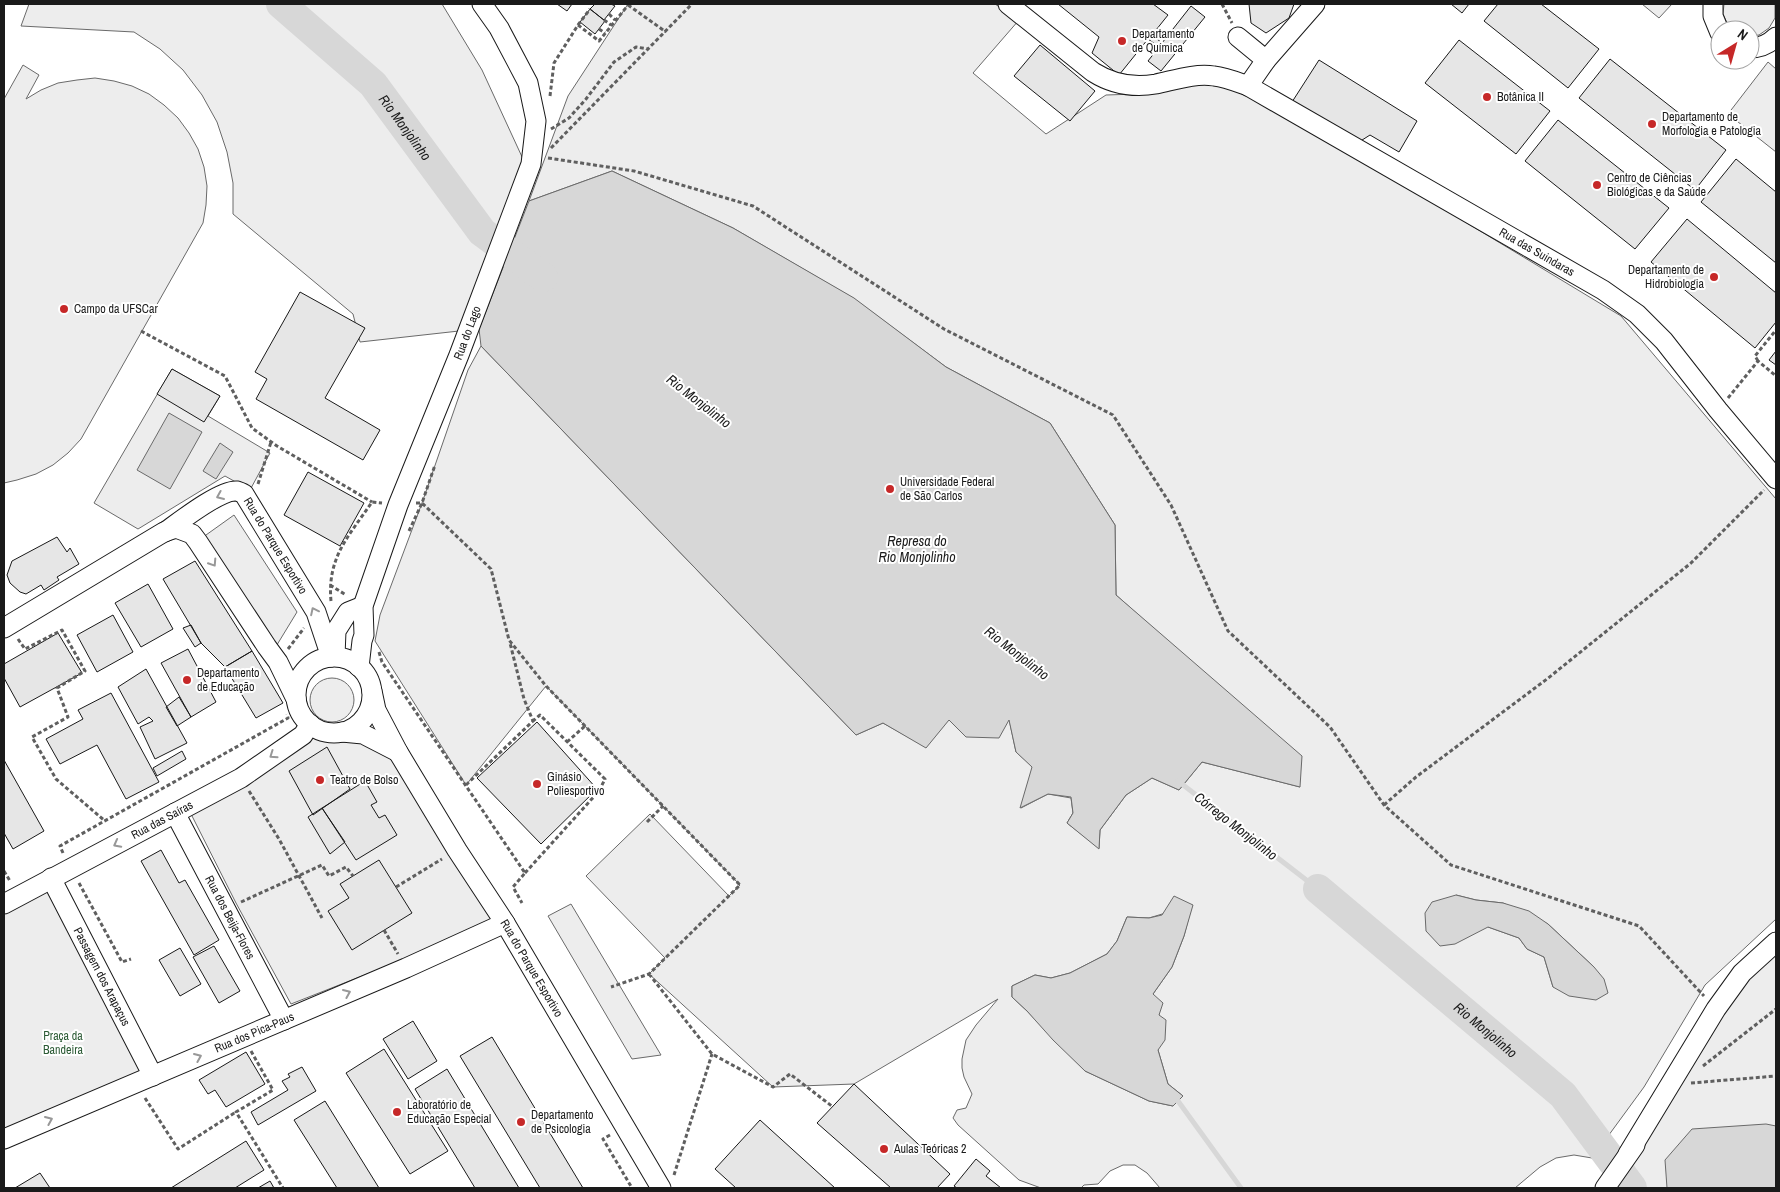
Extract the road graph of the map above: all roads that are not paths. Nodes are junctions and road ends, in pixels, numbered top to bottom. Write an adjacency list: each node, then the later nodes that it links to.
1 (482, 4): 13 (street, Rua do Lago)
2 (1008, 4): 10 (street, Rua das Suindaras)
3 (1315, 4): 9 (street)
4 (1238, 36): 9 (street)
5 (1776, 37): 6 (street)
6 (1760, 46)
7 (1760, 49): 8 (street)
8 (1776, 52)
9 (1266, 60): 10 (street)
10 (1248, 86): 11 (street, Rua das Suindaras)
11 (1776, 478)
12 (164, 532): 14 (street); 15 (street, Rua do Parque Esportivo, one-way to 12); 18 (street, one-way to 18)
13 (363, 606): 15 (street); 16 (street, Rua do Lago)
14 (6, 627)
15 (333, 657): 16 (street); 18 (street)
16 (359, 667): 17 (street)
17 (372, 691): 20 (street); 21 (street, Rua do Parque Esportivo)
18 (291, 704): 19 (street)
19 (310, 724): 20 (street); 22 (street, Rua das Saíras, one-way to 22)
20 (342, 732): 21 (street)
21 (398, 752): 25 (street, Rua do Parque Esportivo)
22 (175, 813): 23 (street, Rua das Saíras, one-way to 23); 27 (street, Rua dos Beija-Flores)
23 (51, 878): 24 (street, Rua das Saíras); 28 (street, Passagem dos Arapaçus)
24 (4, 904)
25 (505, 923): 27 (street, Rua dos Pica-Paus, one-way to 25); 32 (street, Rua do Parque Esportivo)
26 (1776, 942): 31 (street)
27 (284, 1020): 28 (street, Rua dos Pica-Paus, one-way to 27)
28 (153, 1076): 30 (street, Rua dos Pica-Paus, one-way to 28)
29 (1681, 1084): 31 (street)
30 (4, 1140)
31 (1626, 1157): 33 (street)
32 (667, 1184)
33 (1607, 1187)

